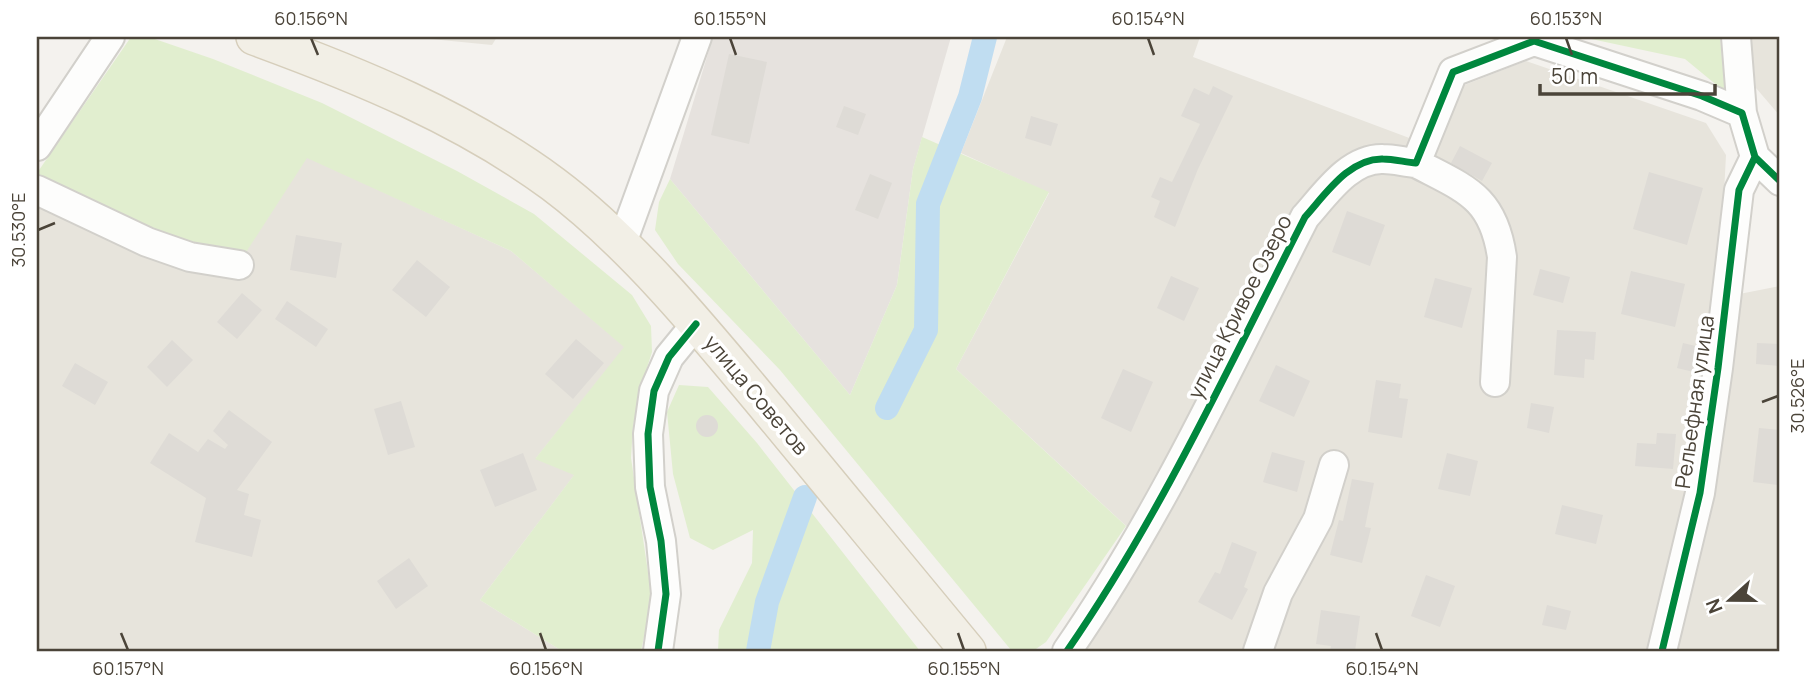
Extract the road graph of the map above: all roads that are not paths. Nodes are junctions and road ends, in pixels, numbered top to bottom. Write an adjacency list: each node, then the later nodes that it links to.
1 (110, 37): 6 (street)
2 (254, 37): 11 (main road, улица Советов)
3 (697, 37): 11 (street)
4 (1736, 37): 5 (street)
5 (1742, 113): 7 (street); 8 (street)
6 (37, 145)
7 (1755, 157): 9 (street); 20 (street, Рельефная улица)
8 (1416, 163): 14 (street); 18 (street, улица Кривое Озеро)
9 (1780, 181)
10 (37, 190): 12 (street)
11 (622, 243): 13 (main road, улица Советов)
12 (239, 265)
13 (696, 324): 16 (street); 17 (main road, улица Советов)
14 (1495, 382)
15 (1334, 465): 19 (street)
16 (658, 651)
17 (968, 651)
18 (1067, 651)
19 (1258, 651)
20 (1661, 651)

